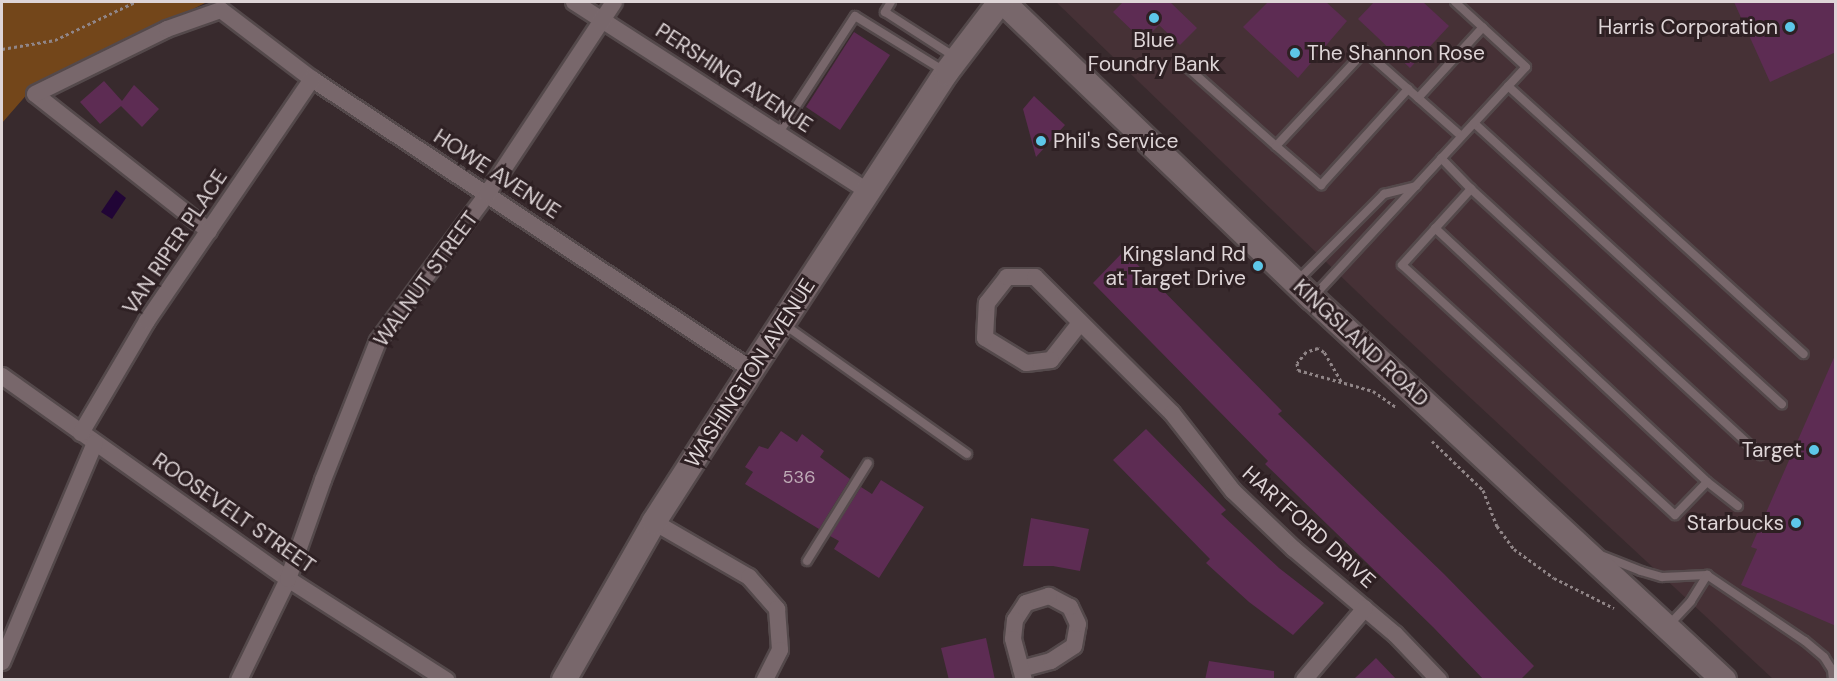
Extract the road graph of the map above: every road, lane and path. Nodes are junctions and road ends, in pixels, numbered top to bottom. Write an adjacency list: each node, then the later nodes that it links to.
1 (135, 2): 13 (path)
2 (574, 2): 9 (street, PERSHING AVENUE)
3 (614, 2): 9 (street, WALNUT STREET)
4 (891, 2): 10 (lane)
5 (1002, 2): 14 (street); 31 (street, KINGSLAND ROAD)
6 (1455, 2): 11 (lane)
7 (903, 11): 10 (lane)
8 (914, 18): 12 (lane)
9 (602, 20): 21 (street, PERSHING AVENUE); 28 (street, WALNUT STREET)
10 (897, 20): 12 (lane)
11 (1483, 27): 17 (lane); 19 (lane)
12 (909, 28): 14 (lane)
13 (2, 49)
14 (952, 66): 21 (lane); 27 (street, WASHINGTON AVENUE)
15 (1186, 67): 23 (lane)
16 (312, 80): 28 (street, HOWE AVENUE); 30 (street, VAN RIPER PLACE); 30 (street, HOWE AVENUE)
17 (1508, 86): 20 (lane); 34 (lane)
18 (1408, 89): 19 (lane); 23 (lane); 23 (lane)
19 (1418, 98): 22 (lane)
20 (1474, 123): 22 (lane); 38 (lane)
21 (778, 134): 27 (street, PERSHING AVENUE)
22 (1461, 136): 24 (lane)
23 (1276, 146)
24 (1441, 158): 25 (lane); 26 (lane)
25 (1416, 186): 31 (lane); 31 (lane)
26 (1471, 189): 29 (lane); 43 (lane)
27 (869, 192): 32 (street, WASHINGTON AVENUE)
28 (488, 194): 35 (street, HOWE AVENUE); 51 (street, WALNUT STREET)
29 (1435, 228): 45 (lane); 45 (lane)
30 (208, 231): 41 (street, VAN RIPER PLACE)
31 (1304, 290): 48 (street, KINGSLAND ROAD)
32 (782, 323): 35 (street, WASHINGTON AVENUE); 42 (lane)
33 (1080, 323): 33 (street); 52 (street, HARTFORD DRIVE)
34 (1804, 354)
35 (752, 370): 47 (street, WASHINGTON AVENUE)
36 (2, 376): 41 (street, ROOSEVELT STREET)
37 (1341, 381): 37 (path); 39 (path)
38 (1782, 404)
39 (1399, 409)
40 (1424, 433): 53 (path)
41 (88, 438): 51 (street, ROOSEVELT STREET); 55 (street, VAN RIPER PLACE)
42 (967, 454)
43 (1760, 455)
44 (868, 463): 49 (lane)
45 (1707, 482): 46 (lane)
46 (1738, 506)
47 (654, 522): 59 (street, WASHINGTON AVENUE); 60 (street)
48 (1581, 546): 50 (lane); 54 (street, KINGSLAND ROAD)
49 (807, 561)
50 (1707, 575): 54 (lane); 64 (lane)
51 (288, 579): 57 (street, WALNUT STREET); 58 (street, ROOSEVELT STREET)
52 (1365, 608): 61 (street); 62 (street, HARTFORD DRIVE)
53 (1619, 613)
54 (1667, 627): 63 (street, KINGSLAND ROAD)
55 (2, 662)
56 (1023, 674): 56 (street)
57 (240, 680)
58 (446, 680)
59 (564, 680)
60 (765, 680)
61 (1304, 680)
62 (1439, 680)
63 (1724, 680)
64 (1833, 680)

